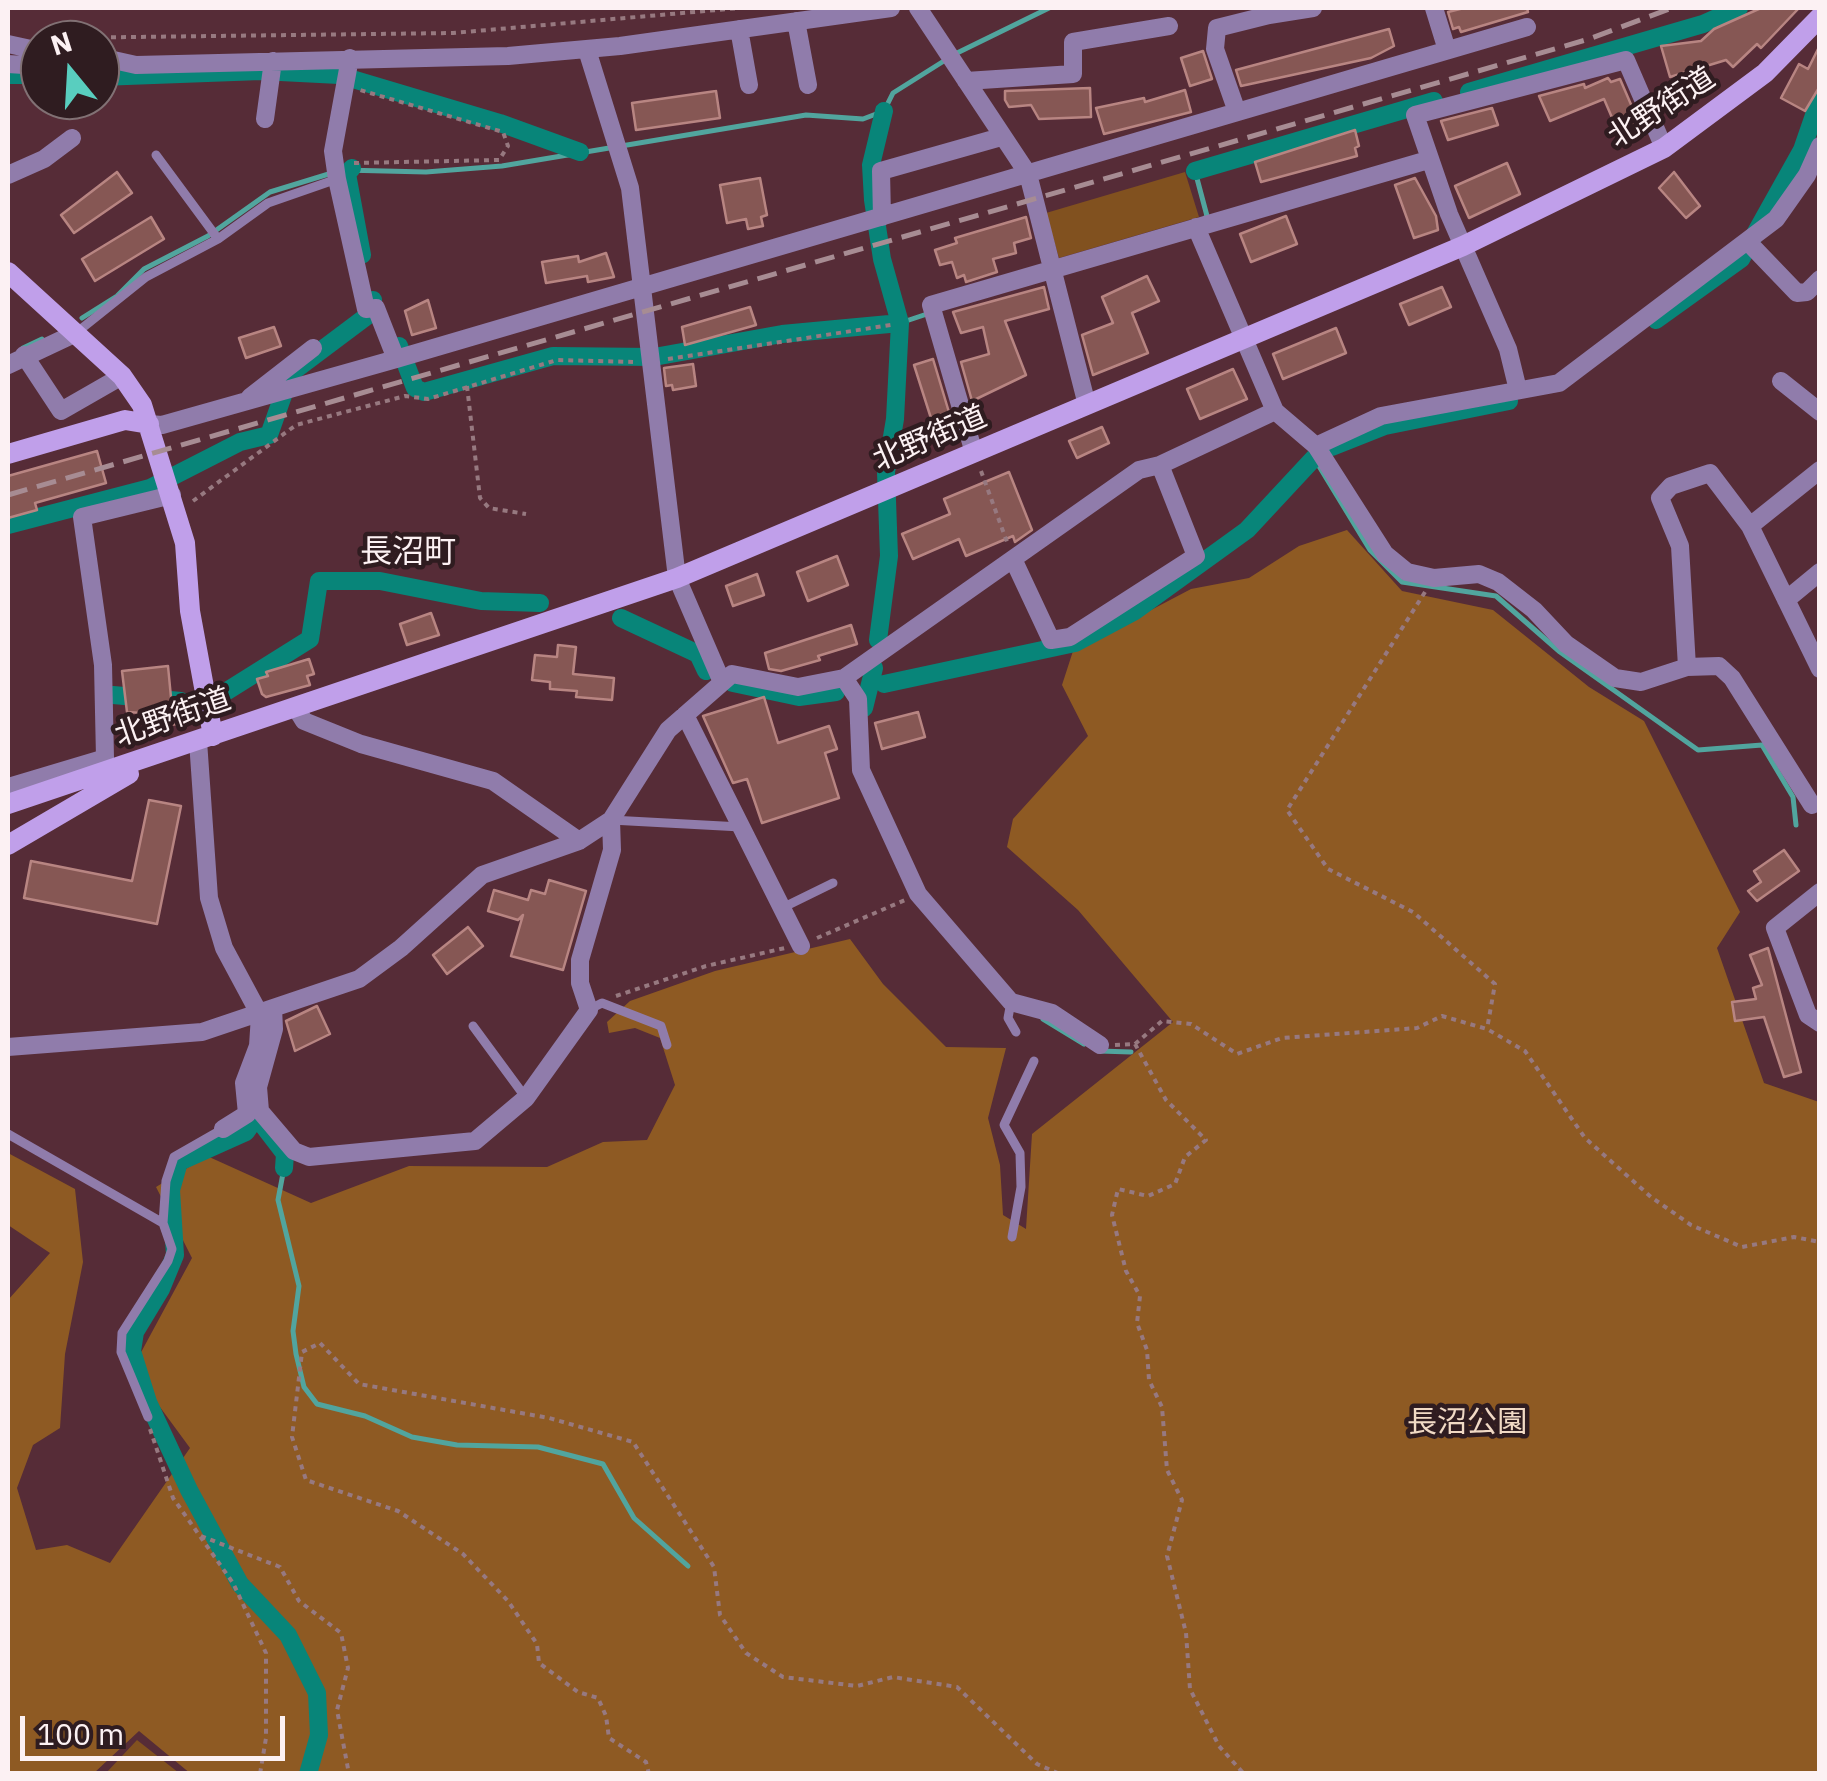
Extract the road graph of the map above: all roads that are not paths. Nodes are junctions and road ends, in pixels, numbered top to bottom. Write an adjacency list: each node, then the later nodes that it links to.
1 (891, 8): 7 (street)
2 (918, 8): 18 (street)
3 (1314, 8): 5 (street)
4 (1434, 8): 12 (street)
5 (1268, 11): 21 (street)
6 (1820, 16): 26 (main road, 北野街道)
7 (796, 21): 10 (street); 20 (street)
8 (1169, 26): 18 (street)
9 (1526, 27): 12 (street)
10 (739, 29): 11 (street); 19 (street)
11 (587, 50): 13 (street); 40 (street)
12 (1446, 50): 21 (street)
13 (350, 58): 15 (street); 29 (street)
14 (120, 61): 16 (street)
15 (273, 61): 16 (street); 22 (street)
16 (136, 65): 17 (street)
17 (120, 66)
18 (966, 81): 23 (street)
19 (749, 85)
20 (808, 85)
21 (1236, 110): 30 (street)
22 (265, 119)
23 (1002, 137): 30 (street); 32 (street)
24 (72, 138): 31 (street)
25 (1820, 146): 35 (street)
26 (1664, 148): 28 (street); 36 (main road, 北野街道)
27 (156, 155): 34 (lane)
28 (1428, 160): 33 (street); 36 (street)
29 (336, 171): 34 (lane); 44 (street)
30 (1028, 174): 32 (street); 37 (street)
31 (8, 175)
32 (882, 218): 40 (street)
33 (1196, 227): 37 (street); 42 (street)
34 (218, 239): 41 (lane)
35 (1748, 242): 39 (street); 48 (street)
36 (1464, 246): 42 (main road, 北野街道); 48 (street)
37 (1052, 270): 50 (street); 55 (street)
38 (8, 272): 41 (main road)
39 (1820, 278)
40 (645, 287): 44 (street); 63 (street)
41 (76, 333): 45 (street); 46 (main road)
42 (1242, 338): 50 (main road, 北野街道); 52 (street)
43 (312, 348): 49 (street)
44 (396, 359): 49 (street)
45 (16, 360): 46 (street)
46 (122, 376): 53 (main road)
47 (1781, 381): 51 (street)
48 (1518, 390): 54 (street)
49 (242, 403): 53 (street)
50 (1087, 406): 55 (main road, 北野街道)
51 (1818, 409)
52 (1275, 411): 54 (street); 57 (street)
53 (150, 424): 56 (main road); 59 (main road)
54 (1316, 446): 65 (street)
55 (974, 453): 63 (main road, 北野街道)
56 (8, 454)
57 (1160, 465): 61 (street); 61 (street)
58 (1820, 470): 60 (street)
59 (175, 504): 71 (main road); 73 (street)
60 (1750, 526): 64 (street); 65 (street)
61 (1014, 561): 67 (street)
62 (1820, 572): 64 (street)
63 (677, 578): 68 (street); 69 (main road, 北野街道)
64 (1786, 600): 66 (street)
65 (1687, 667): 75 (street)
66 (1820, 670)
67 (844, 678): 68 (street); 84 (street)
68 (722, 680): 70 (street)
69 (296, 708): 71 (main road, 北野街道); 78 (street)
70 (685, 714): 76 (street); 77 (street)
71 (205, 739): 72 (main road, 北野街道); 86 (street)
72 (174, 750): 74 (main road, 北野街道); 79 (main road)
73 (8, 788)
74 (8, 804)
75 (1812, 805)
76 (610, 820): 77 (lane); 78 (street); 85 (street)
77 (741, 828): 82 (street)
78 (579, 841): 86 (street)
79 (8, 844)
80 (834, 883): 82 (lane)
81 (1820, 892): 87 (street)
82 (782, 908): 83 (street)
83 (801, 946)
84 (1011, 1002): 89 (lane); 90 (street)
85 (595, 1006): 91 (lane); 94 (street)
86 (267, 1011): 92 (street); 94 (street); 95 (street)
87 (1816, 1015)
88 (473, 1026): 94 (lane)
89 (1016, 1032)
90 (1100, 1045)
91 (667, 1046)
92 (8, 1047)
93 (1034, 1060): 98 (lane)
94 (526, 1098)
95 (224, 1129): 97 (lane)
96 (8, 1134): 97 (lane)
97 (164, 1222): 99 (lane)
98 (1012, 1236)
99 (148, 1416)

